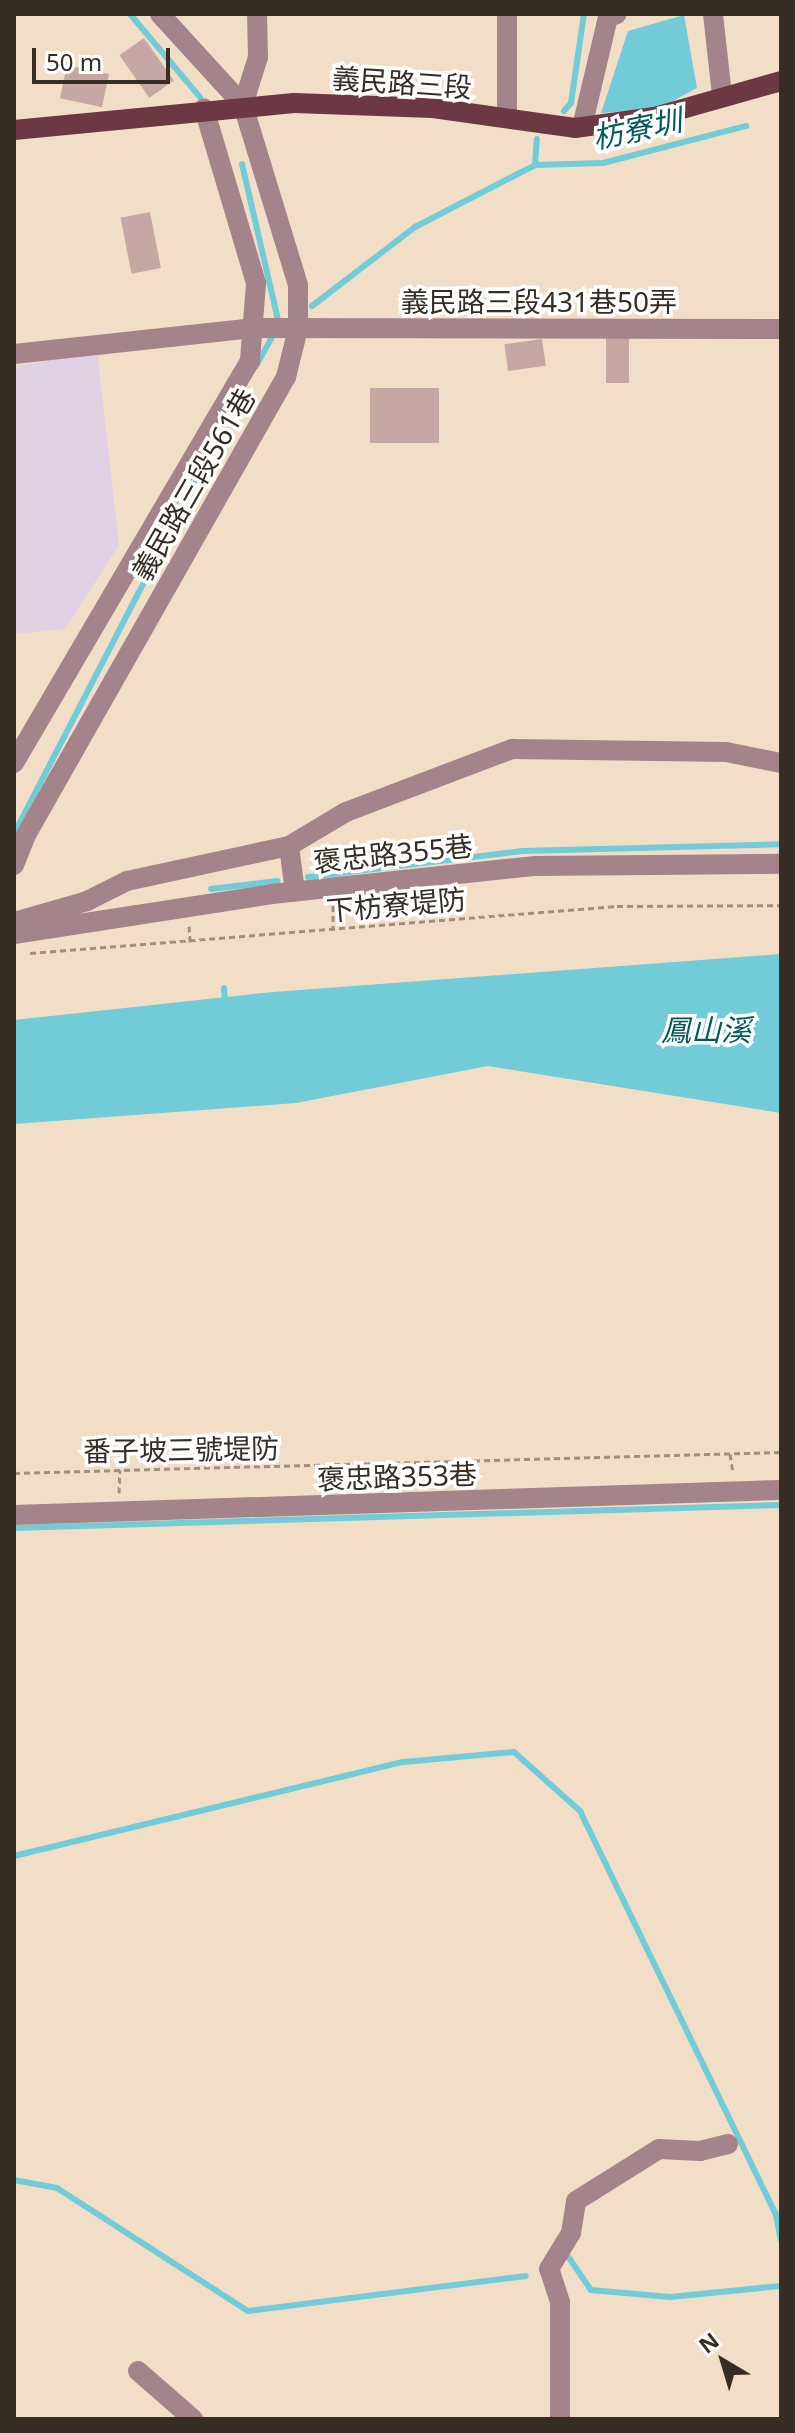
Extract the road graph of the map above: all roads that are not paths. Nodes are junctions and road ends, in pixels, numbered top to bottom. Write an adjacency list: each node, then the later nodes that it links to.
1 (160, 14): 8 (street)
2 (257, 14): 8 (street)
3 (507, 14): 10 (street)
4 (617, 14): 11 (street)
5 (713, 14): 7 (street)
6 (781, 81): 7 (main road, 義民路三段)
7 (722, 96): 11 (main road, 義民路三段)
8 (243, 105): 9 (main road, 義民路三段); 10 (main road, 義民路三段); 14 (street, 義民路三段561巷)
9 (204, 109): 12 (main road, 義民路三段); 13 (street, 義民路三段561巷)
10 (507, 118): 11 (main road, 義民路三段)
11 (582, 127)
12 (14, 130)
13 (253, 328): 14 (street, 義民路三段431巷50弄); 16 (street, 義民路三段431巷50弄); 17 (street, 義民路三段561巷)
14 (298, 329): 15 (street, 義民路三段431巷50弄); 21 (street, 義民路三段561巷)
15 (781, 329)
16 (14, 354)
17 (14, 763)
18 (781, 763): 19 (street)
19 (289, 846): 22 (street); 23 (street)
20 (781, 864): 22 (street, 褒忠路355巷)
21 (14, 865)
22 (295, 892): 24 (street, 褒忠路355巷)
23 (14, 922)
24 (14, 934)
25 (781, 1490): 26 (street, 褒忠路353巷)
26 (14, 1515)
27 (728, 2144): 30 (street)
28 (138, 2371): 29 (street)
29 (193, 2419)
30 (560, 2419)

